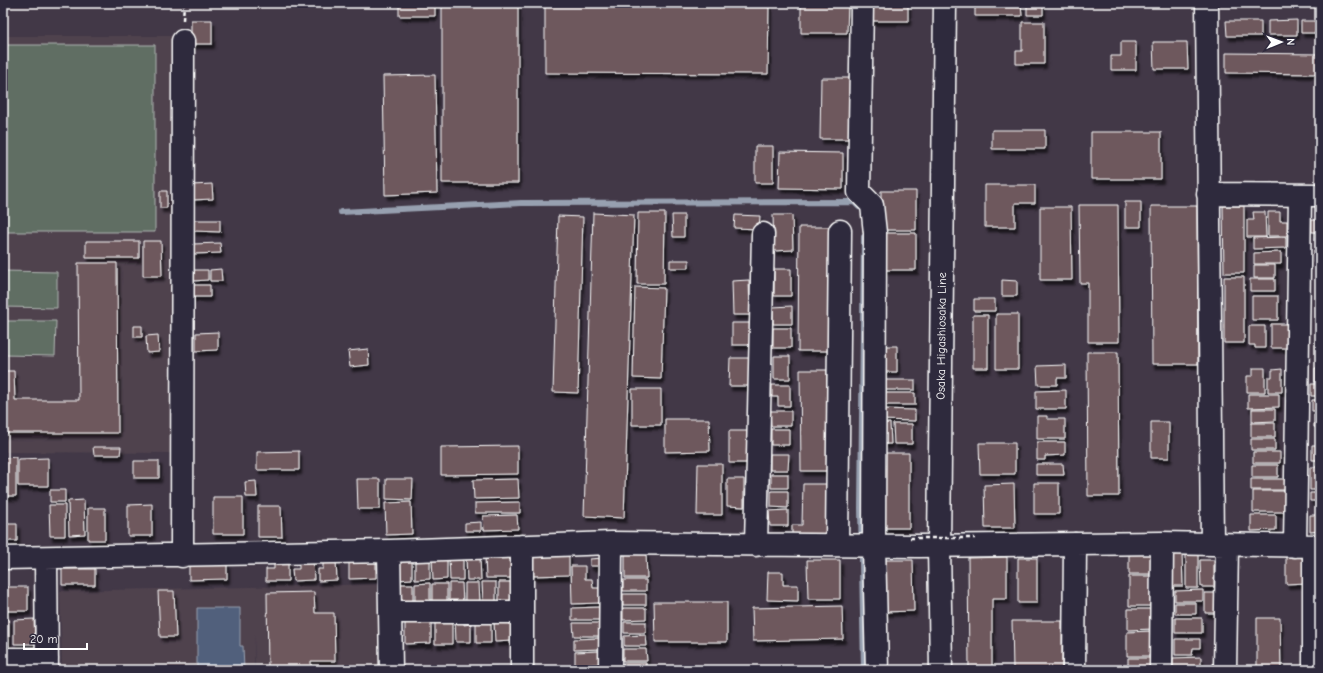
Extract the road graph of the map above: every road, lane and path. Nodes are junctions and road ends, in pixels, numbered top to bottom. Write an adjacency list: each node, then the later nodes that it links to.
1 (862, 3): 18 (street)
2 (944, 3): 19 (street, Osaka Higashiosaka Line)
3 (1207, 3): 5 (street)
4 (183, 41): 22 (street)
5 (1208, 194): 6 (street); 16 (street)
6 (1310, 195): 20 (street)
7 (840, 231): 15 (street)
8 (763, 234): 14 (street)
9 (910, 538): 10 (path, bridge)
10 (974, 538)
11 (611, 543): 14 (street); 17 (street); 31 (street)
12 (1162, 543): 13 (street); 16 (street); 35 (street)
13 (1075, 544): 19 (street); 34 (street)
14 (756, 545): 15 (street)
15 (837, 545): 18 (street)
16 (1219, 545): 20 (street); 36 (street)
17 (522, 546): 21 (street); 26 (street)
18 (874, 546): 19 (street); 32 (street)
19 (939, 546): 33 (street, Osaka Higashiosaka Line)
20 (1310, 546): 37 (street)
21 (389, 551): 22 (street); 25 (street)
22 (182, 556): 24 (street)
23 (3, 558): 24 (street)
24 (46, 558): 28 (street)
25 (390, 612): 26 (street); 29 (street)
26 (522, 612): 30 (street)
27 (3, 659): 28 (street)
28 (47, 664)
29 (391, 670)
30 (522, 670)
31 (610, 670)
32 (876, 670)
33 (941, 670)
34 (1074, 670)
35 (1161, 670)
36 (1225, 670)
37 (1314, 670)

